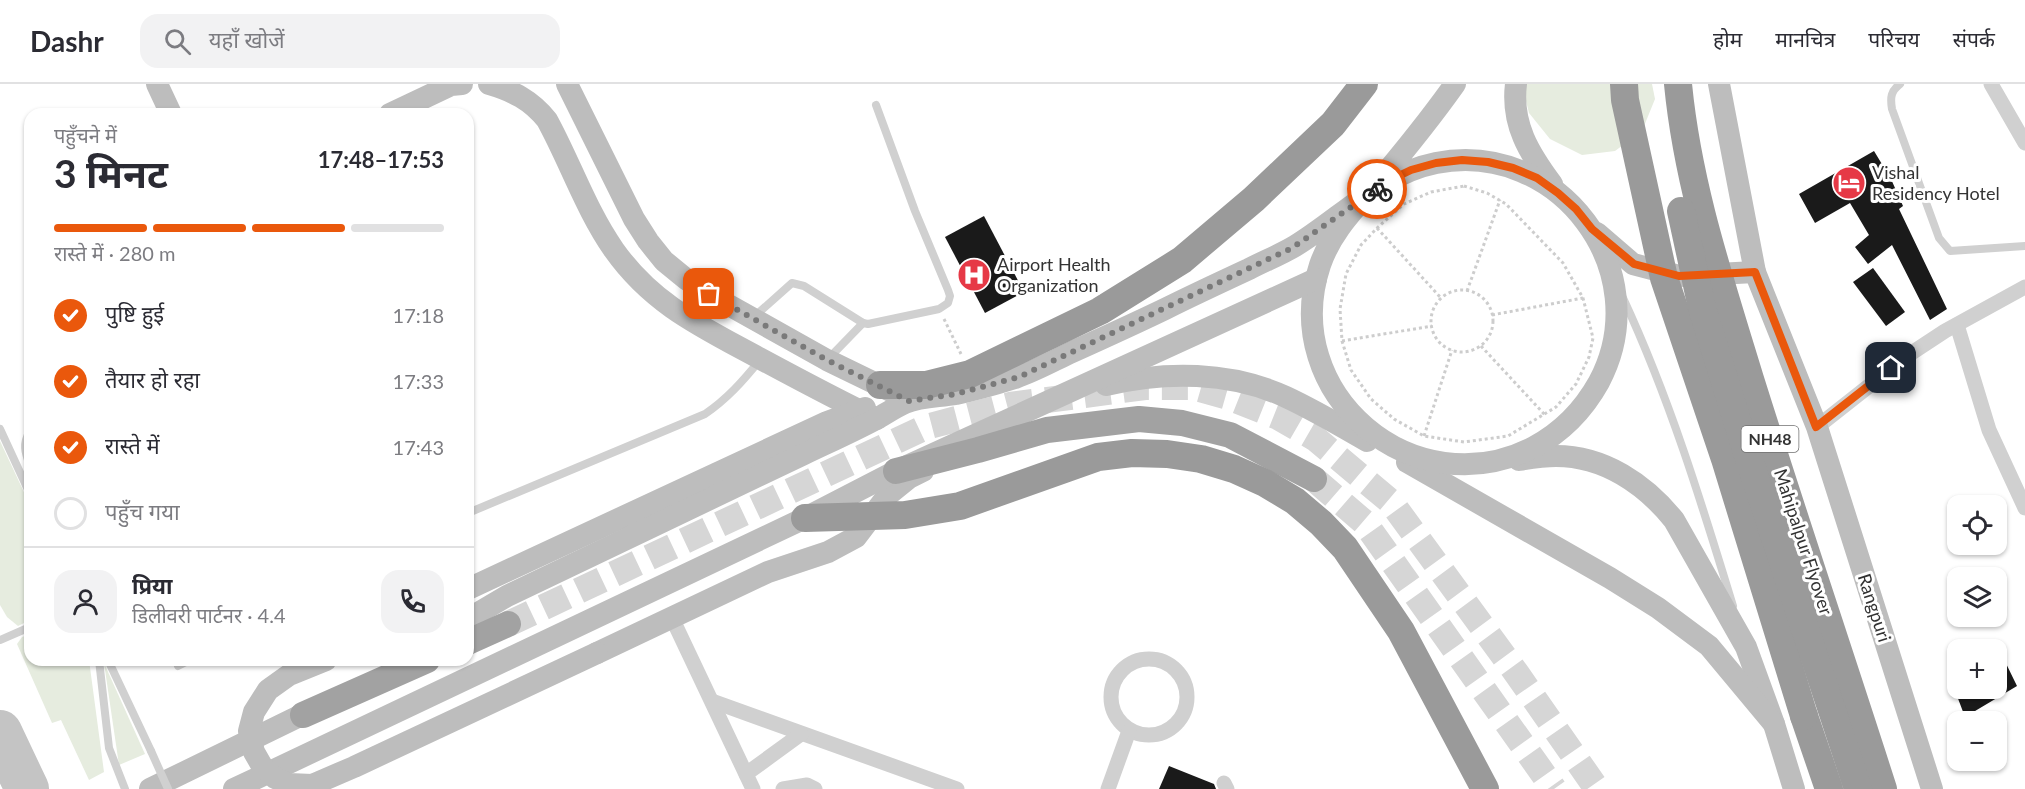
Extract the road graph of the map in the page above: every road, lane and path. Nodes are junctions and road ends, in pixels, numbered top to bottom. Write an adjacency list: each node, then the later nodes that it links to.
1 (157, 84): 14 (main road)
2 (462, 84): 15 (main road)
3 (567, 84): 33 (main road)
4 (1364, 84): 42 (highway)
5 (1455, 84): 19 (main road)
6 (1516, 84): 18 (main road)
7 (1624, 84): 89 (highway, NH48, bridge)
8 (1678, 84): 16 (highway, Mahipalpur Flyover / NH48, bridge)
9 (1719, 84): 24 (main road, Rangpuri)
10 (1900, 84): 23 (lane)
11 (1991, 84): 17 (street)
12 (500, 86): 40 (main road)
13 (876, 105): 31 (lane)
14 (168, 108)
15 (403, 108)
16 (1683, 132): 90 (highway, bridge); 91 (highway, Mahipalpur Flyover / NH48, bridge)
17 (2025, 143)
18 (1558, 193): 19 (main road); 22 (main road)
19 (1366, 196): 26 (main road); 43 (main road)
20 (1500, 200): 21 (path); 28 (path); 30 (path)
21 (1377, 228): 29 (path); 37 (path)
22 (1592, 229): 24 (main road); 25 (main road)
23 (2025, 246)
24 (1755, 272): 47 (main road, Rangpuri)
25 (1612, 275): 51 (main road); 66 (lane)
26 (1316, 279): 44 (main road); 51 (main road)
27 (2025, 287): 35 (street)
28 (1467, 291): 29 (path); 32 (path)
29 (1441, 298): 36 (path)
30 (1583, 298): 32 (path); 46 (path)
31 (939, 309): 34 (lane); 42 (path)
32 (1492, 315): 38 (path)
33 (752, 319): 34 (lane); 41 (main road)
34 (863, 323): 41 (lane)
35 (1957, 325): 47 (street); 55 (street)
36 (1432, 326): 37 (path); 39 (path)
37 (1342, 341): 49 (path)
38 (1481, 346): 39 (path); 46 (path)
39 (1452, 350): 49 (path)
40 (761, 359): 45 (main road); 56 (lane)
41 (827, 360): 43 (main road)
42 (970, 374): 43 (highway)
43 (896, 394): 45 (main road)
44 (1061, 395): 52 (main road); 74 (main road)
45 (868, 414): 59 (main road); 60 (main road)
46 (1545, 414): 49 (path)
47 (1816, 427): 92 (main road, Rangpuri)
48 (0, 429): 54 (lane)
49 (1424, 436)
50 (948, 458): 52 (highway); 53 (highway); 57 (main road)
51 (1487, 463): 66 (main road)
52 (896, 471): 58 (main road)
53 (1314, 479)
54 (24, 481)
55 (2025, 508)
56 (474, 510)
57 (873, 517): 58 (highway); 61 (main road); 87 (highway)
58 (806, 518): 81 (main road)
59 (474, 586)
60 (474, 615)
61 (672, 618): 69 (main road, bridge); 72 (street)
62 (508, 624): 64 (highway)
63 (24, 630): 65 (lane)
64 (474, 639)
65 (0, 640)
66 (1746, 647): 74 (main road)
67 (100, 666): 78 (lane)
68 (111, 666): 80 (lane, bridge)
69 (311, 666)
70 (387, 666): 73 (main road)
71 (413, 666): 73 (highway)
72 (712, 701): 76 (street); 77 (street)
73 (303, 715): 79 (main road)
74 (1774, 724): 88 (main road)
75 (1130, 730): 75 (street); 86 (street)
76 (801, 734): 77 (street); 85 (street)
77 (746, 774): 82 (street)
78 (125, 789)
79 (150, 789)
80 (168, 789)
81 (234, 789)
82 (753, 789)
83 (783, 789): 84 (street)
84 (815, 789)
85 (957, 789)
86 (1108, 789)
87 (1485, 789)
88 (1794, 789)
89 (1829, 789)
90 (1858, 789)
91 (1883, 789)
92 (1932, 789)

